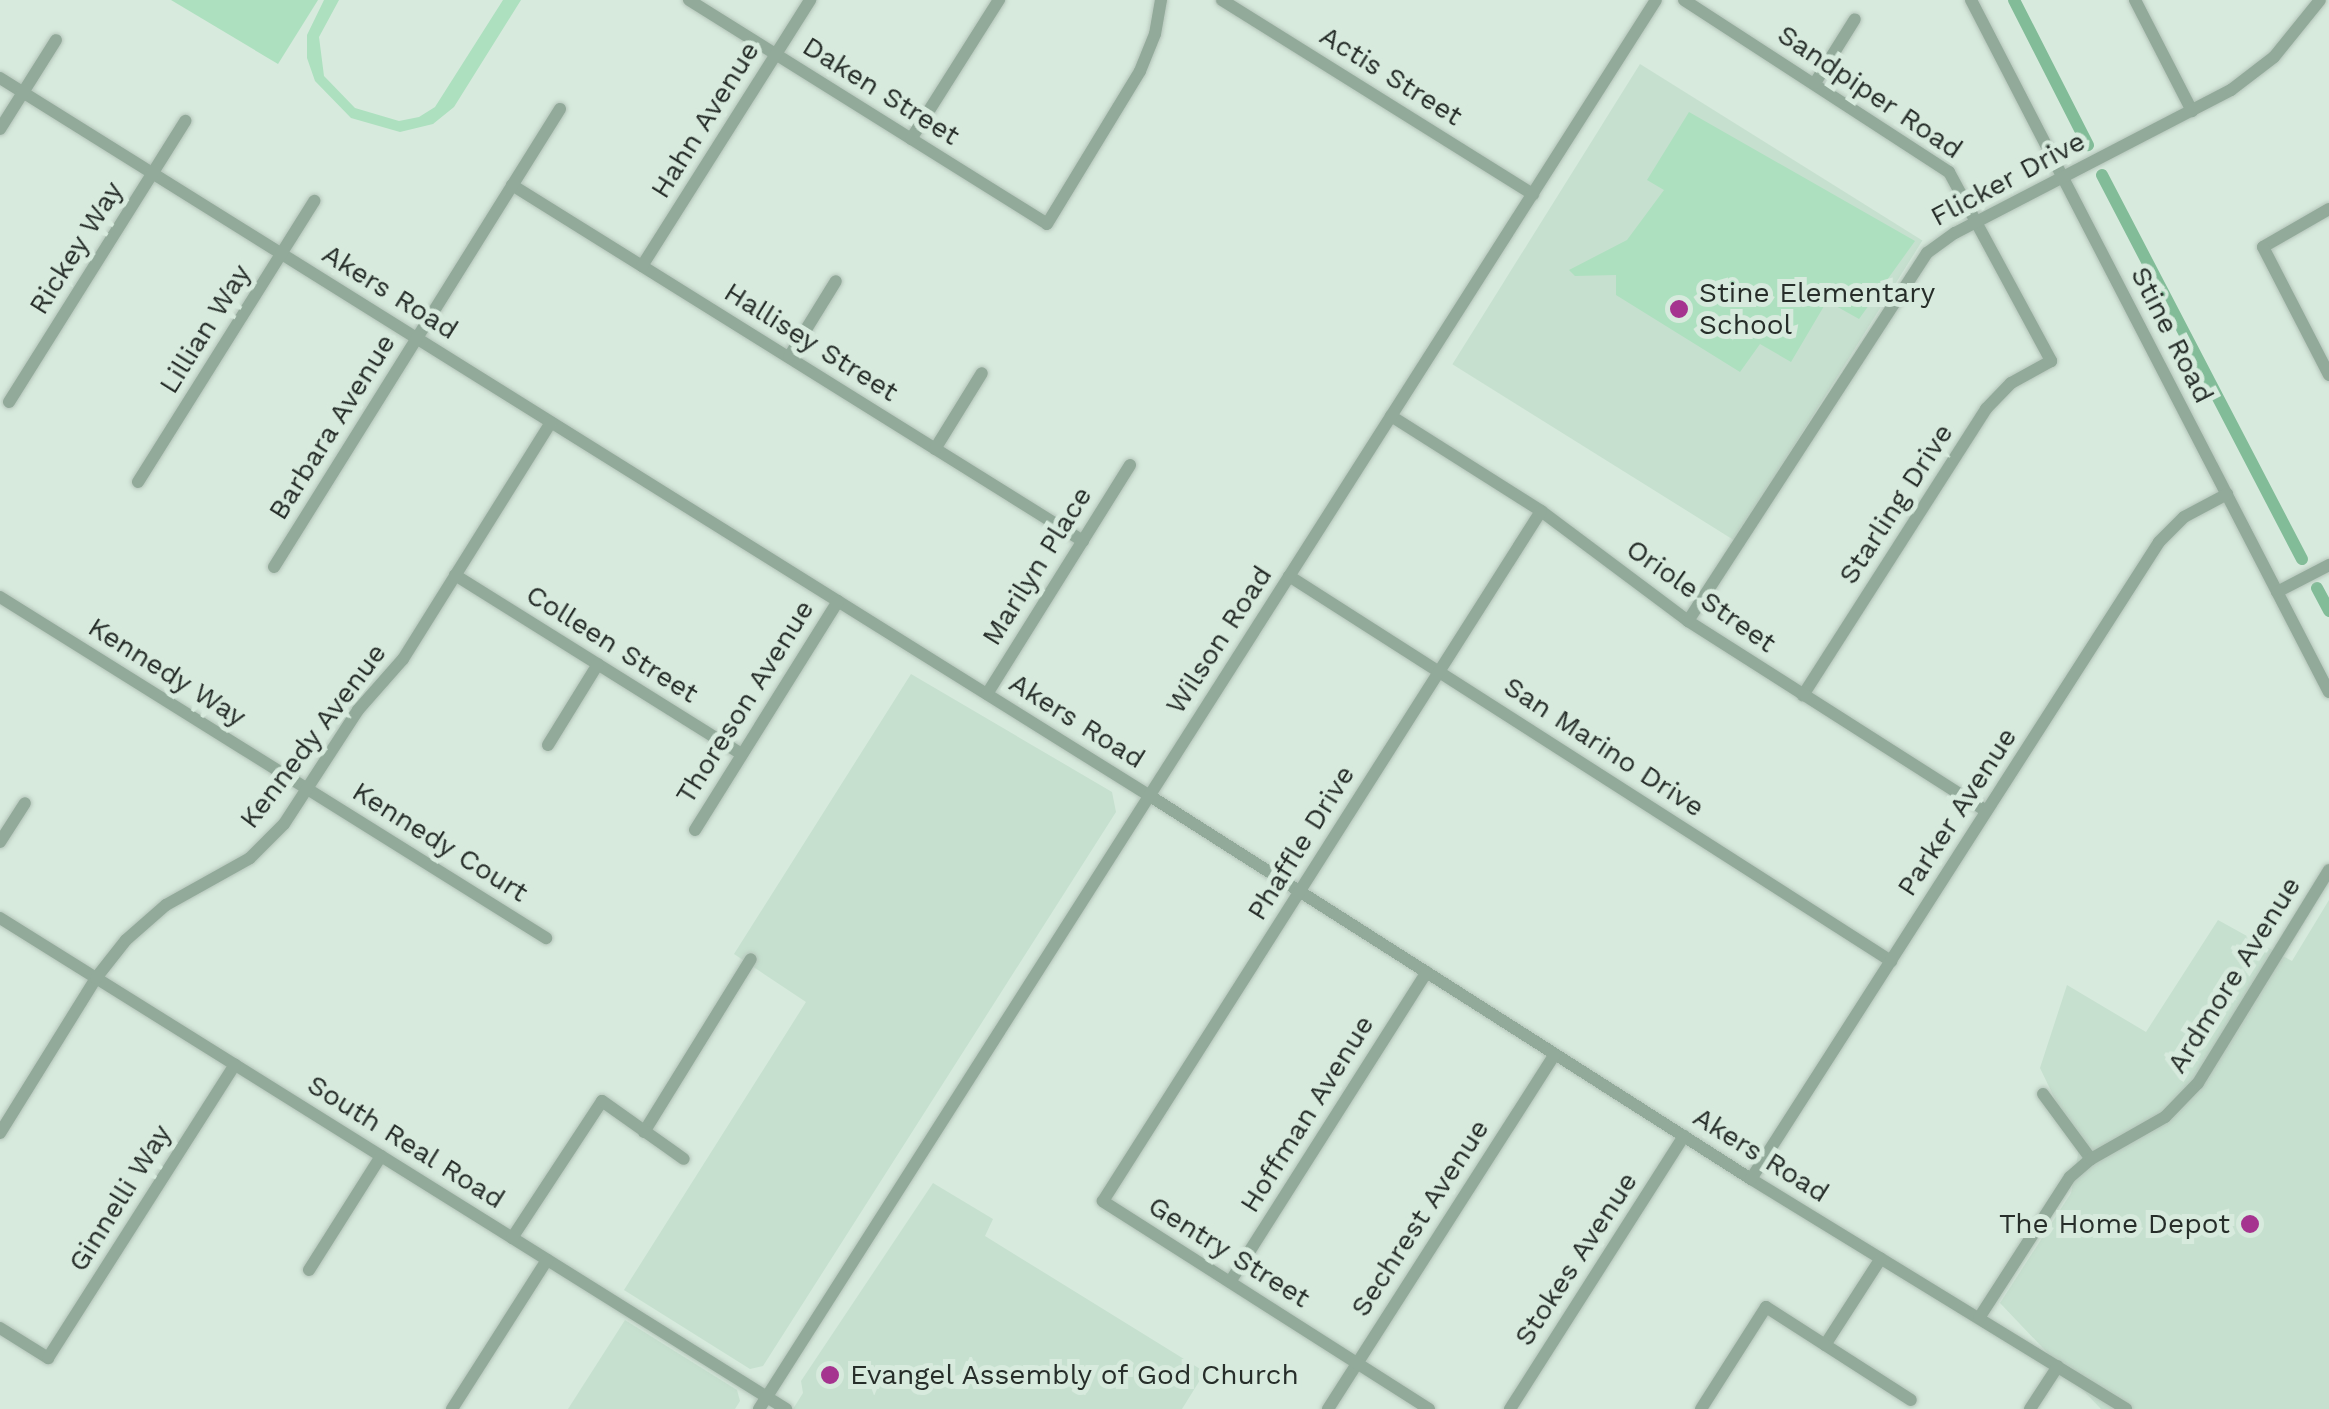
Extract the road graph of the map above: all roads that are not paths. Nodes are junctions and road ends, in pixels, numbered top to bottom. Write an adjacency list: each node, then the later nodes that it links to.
1 (689, 0): 13 (street, Daken Street)
2 (810, 0): 13 (street, Hahn Avenue)
3 (999, 0): 21 (street)
4 (1161, 0): 21 (street, Daken Street)
5 (1222, 0): 25 (street, Actis Street)
6 (1656, 0): 25 (street, Wilson Road)
7 (1684, 0): 15 (street, Sandpiper Road)
8 (1971, 0): 23 (street, Stine Road)
9 (2135, 0): 18 (street)
10 (2320, 0): 18 (street, Flicker Drive)
11 (1855, 19): 15 (street)
12 (56, 40): 16 (street)
13 (776, 55): 21 (street, Daken Street); 30 (street, Hahn Avenue)
14 (0, 78): 16 (street, Akers Road)
15 (1814, 83): 28 (street, Sandpiper Road)
16 (23, 92): 20 (street); 22 (street, Akers Road)
17 (560, 109): 24 (street, Barbara Avenue)
18 (2192, 110): 23 (street, Flicker Drive)
19 (185, 121): 22 (street, Rickey Way)
20 (0, 129)
21 (911, 139)
22 (152, 173): 29 (street, Akers Road); 37 (street, Rickey Way)
23 (2063, 178): 28 (street, Flicker Drive); 43 (street, Stine Road)
24 (512, 185): 30 (street, Hallisey Street); 32 (street, Barbara Avenue)
25 (1533, 194): 38 (street, Wilson Road)
26 (314, 202): 29 (street, Lillian Way)
27 (2329, 209): 36 (street)
28 (1979, 221): 34 (street, Sandpiper Road); 53 (street, Flicker Drive)
29 (281, 254): 32 (street, Akers Road); 42 (street, Lillian Way)
30 (642, 266): 33 (street, Hallisey Street)
31 (836, 282): 33 (street)
32 (417, 338): 39 (street, Akers Road); 47 (street, Barbara Avenue)
33 (788, 357): 40 (street, Hallisey Street)
34 (2051, 361): 58 (street, Starling Drive)
35 (982, 373): 40 (street)
36 (2329, 375)
37 (9, 402)
38 (1391, 416): 44 (street, Oriole Street); 49 (street, Wilson Road)
39 (551, 422): 48 (street, Kennedy Avenue); 52 (street, Akers Road)
40 (935, 448): 45 (street, Hallisey Street)
41 (1130, 465): 45 (street, Marilyn Place)
42 (138, 482)
43 (2227, 494): 50 (street, Stine Road); 64 (street, Parker Avenue)
44 (1541, 512): 53 (street, Oriole Street); 55 (street, Phaffle Drive)
45 (1083, 541): 57 (street, Marilyn Place)
46 (2329, 565): 50 (street)
47 (274, 567)
48 (455, 575): 54 (street, Colleen Street); 61 (street, Kennedy Avenue)
49 (1289, 576): 55 (street, San Marino Drive); 62 (street, Wilson Road)
50 (2277, 592): 56 (street, Stine Road)
51 (0, 597): 61 (street, Kennedy Way)
52 (838, 601): 57 (street, Akers Road); 60 (street, Thoreson Avenue)
53 (1688, 622): 58 (street, Oriole Street)
54 (598, 664): 59 (street); 60 (street, Colleen Street)
55 (1440, 671): 68 (street, Phaffle Drive); 72 (street, San Marino Drive)
56 (2329, 692)
57 (987, 694): 62 (street, Akers Road)
58 (1803, 695): 64 (street, Oriole Street)
59 (548, 744)
60 (742, 754): 65 (street, Thoreson Avenue)
61 (308, 789): 70 (street, Kennedy Court); 74 (street, Kennedy Avenue)
62 (1150, 796): 68 (street, Akers Road); 97 (street, Wilson Road)
63 (24, 803): 66 (street)
64 (1986, 812): 72 (street, Parker Avenue)
65 (695, 830)
66 (0, 842)
67 (2329, 870): 83 (street, Ardmore Avenue)
68 (1300, 891): 73 (street, Akers Road); 85 (street, Phaffle Drive)
69 (0, 918): 74 (street, South Real Road)
70 (546, 938)
71 (751, 959): 79 (street)
72 (1891, 961): 84 (street, Parker Avenue)
73 (1427, 972): 75 (street, Akers Road); 90 (street, Hoffman Avenue)
74 (96, 978): 76 (street, South Real Road); 78 (street, Kennedy Avenue)
75 (1554, 1054): 80 (street, Akers Road); 94 (street, Sechrest Avenue)
76 (235, 1065): 81 (street, South Real Road); 92 (street, Ginnelli Way)
77 (2042, 1094): 83 (street)
78 (0, 1132)
79 (644, 1132): 82 (street); 86 (street)
80 (1684, 1136): 84 (street, Akers Road); 102 (street, Stokes Avenue)
81 (381, 1156): 86 (street, South Real Road); 89 (street)
82 (684, 1159)
83 (2091, 1159): 91 (street, Ardmore Avenue)
84 (1752, 1179): 87 (street, Akers Road)
85 (1102, 1201): 90 (street, Gentry Street)
86 (512, 1238): 88 (street, South Real Road)
87 (1880, 1258): 91 (street, Akers Road); 93 (street)
88 (547, 1260): 97 (street, South Real Road); 98 (street)
89 (309, 1270)
90 (1230, 1282): 94 (street, Gentry Street)
91 (1978, 1318): 95 (street, Akers Road)
92 (0, 1328)
93 (1825, 1345): 96 (street); 103 (street)
94 (1358, 1363): 100 (street, Sechrest Avenue); 101 (street, Gentry Street)
95 (2058, 1366): 104 (street); 105 (street, Akers Road)
96 (1911, 1400)
97 (763, 1403): 99 (street, South Real Road)
98 (452, 1409)
99 (786, 1409)
100 (1328, 1409)
101 (1430, 1409)
102 (1510, 1409)
103 (1701, 1409)
104 (2030, 1409)
105 (2126, 1409)

